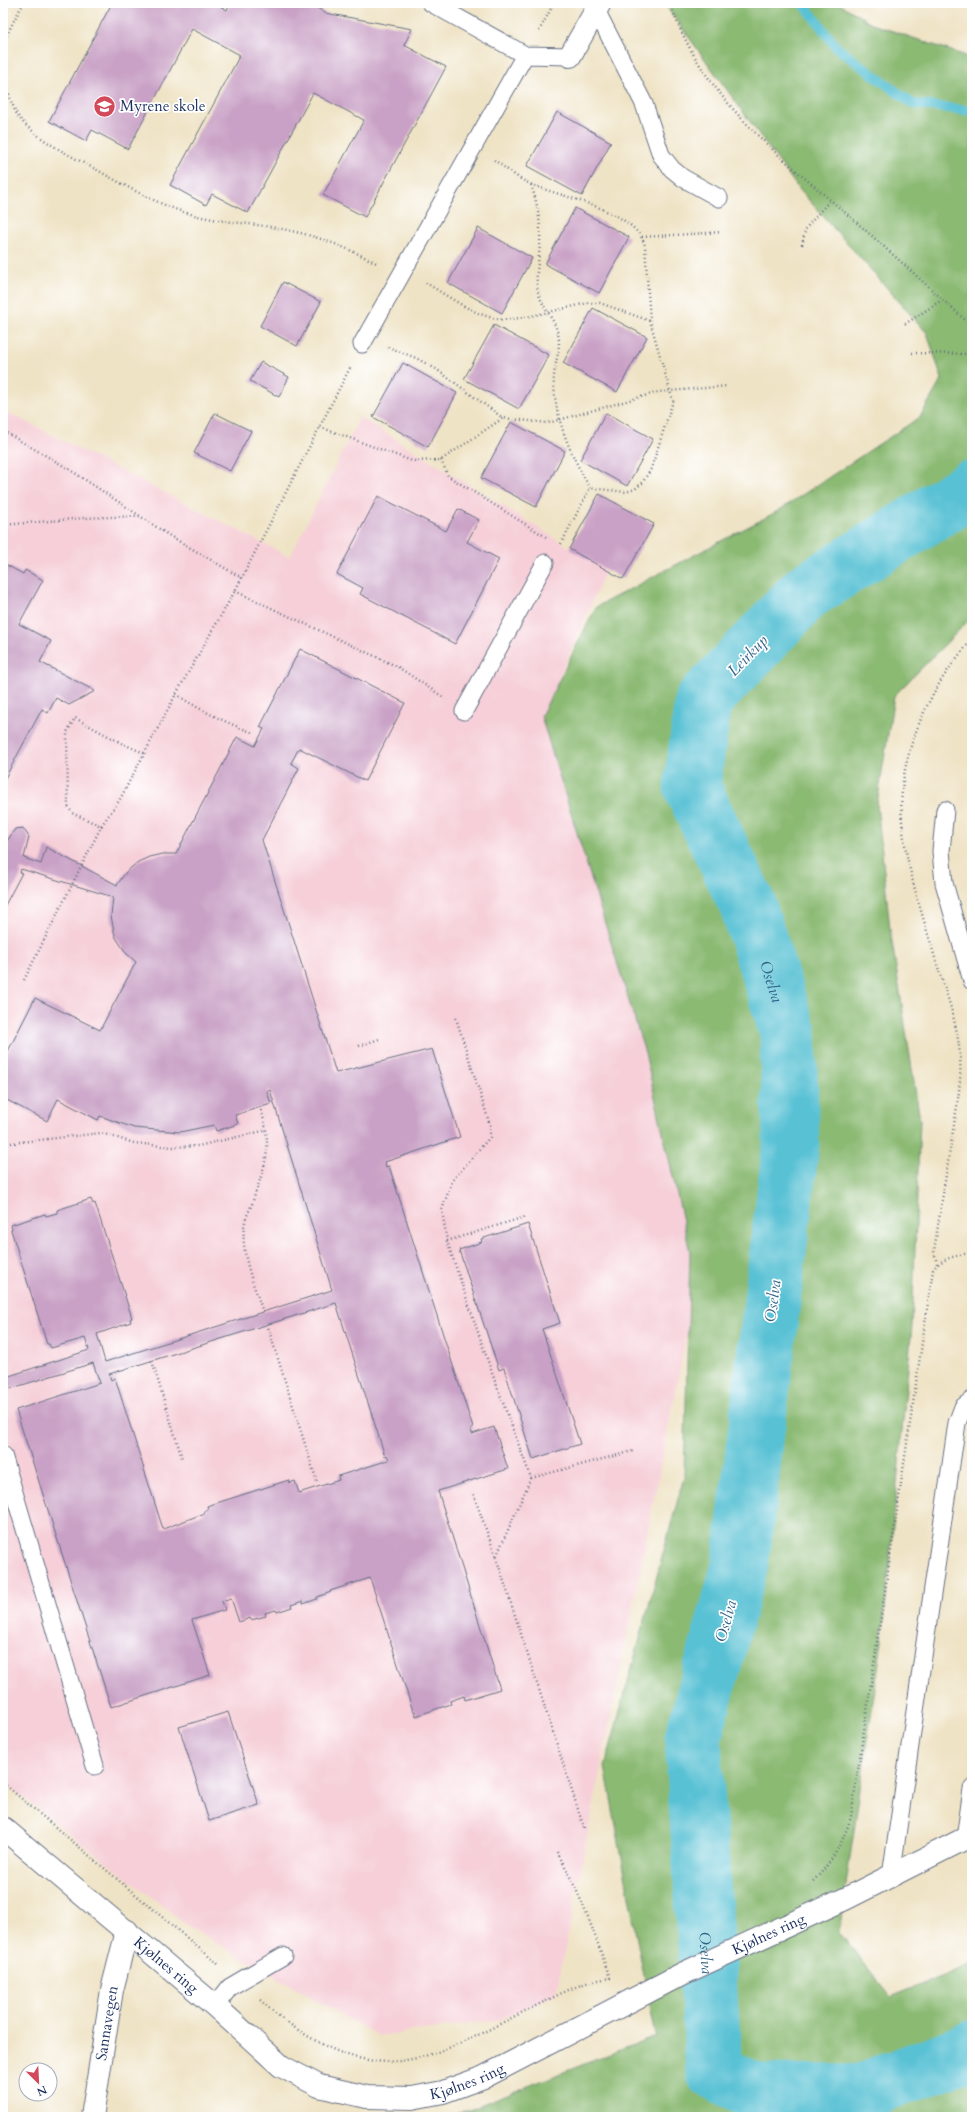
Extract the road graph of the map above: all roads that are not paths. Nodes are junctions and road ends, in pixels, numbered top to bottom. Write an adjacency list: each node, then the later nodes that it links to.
1 (431, 3): 3 (lane)
2 (598, 7): 4 (street); 5 (lane)
3 (525, 55): 4 (lane); 6 (lane)
4 (570, 56)
5 (719, 198)
6 (364, 341)
7 (545, 563): 8 (lane)
8 (464, 711)
9 (945, 810): 10 (lane)
10 (972, 981)
11 (972, 1400): 17 (lane)
12 (3, 1455): 13 (lane)
13 (95, 1766)
14 (972, 1789): 16 (lane)
15 (3, 1828): 18 (street, Kjølnes ring)
16 (969, 1837): 17 (street, Kjølnes ring)
17 (891, 1876): 20 (street, Kjølnes ring)
18 (127, 1931): 20 (street, Kjølnes ring); 21 (street, Sannavegen)
19 (283, 1956): 20 (lane)
20 (215, 2006)
21 (92, 2117)

